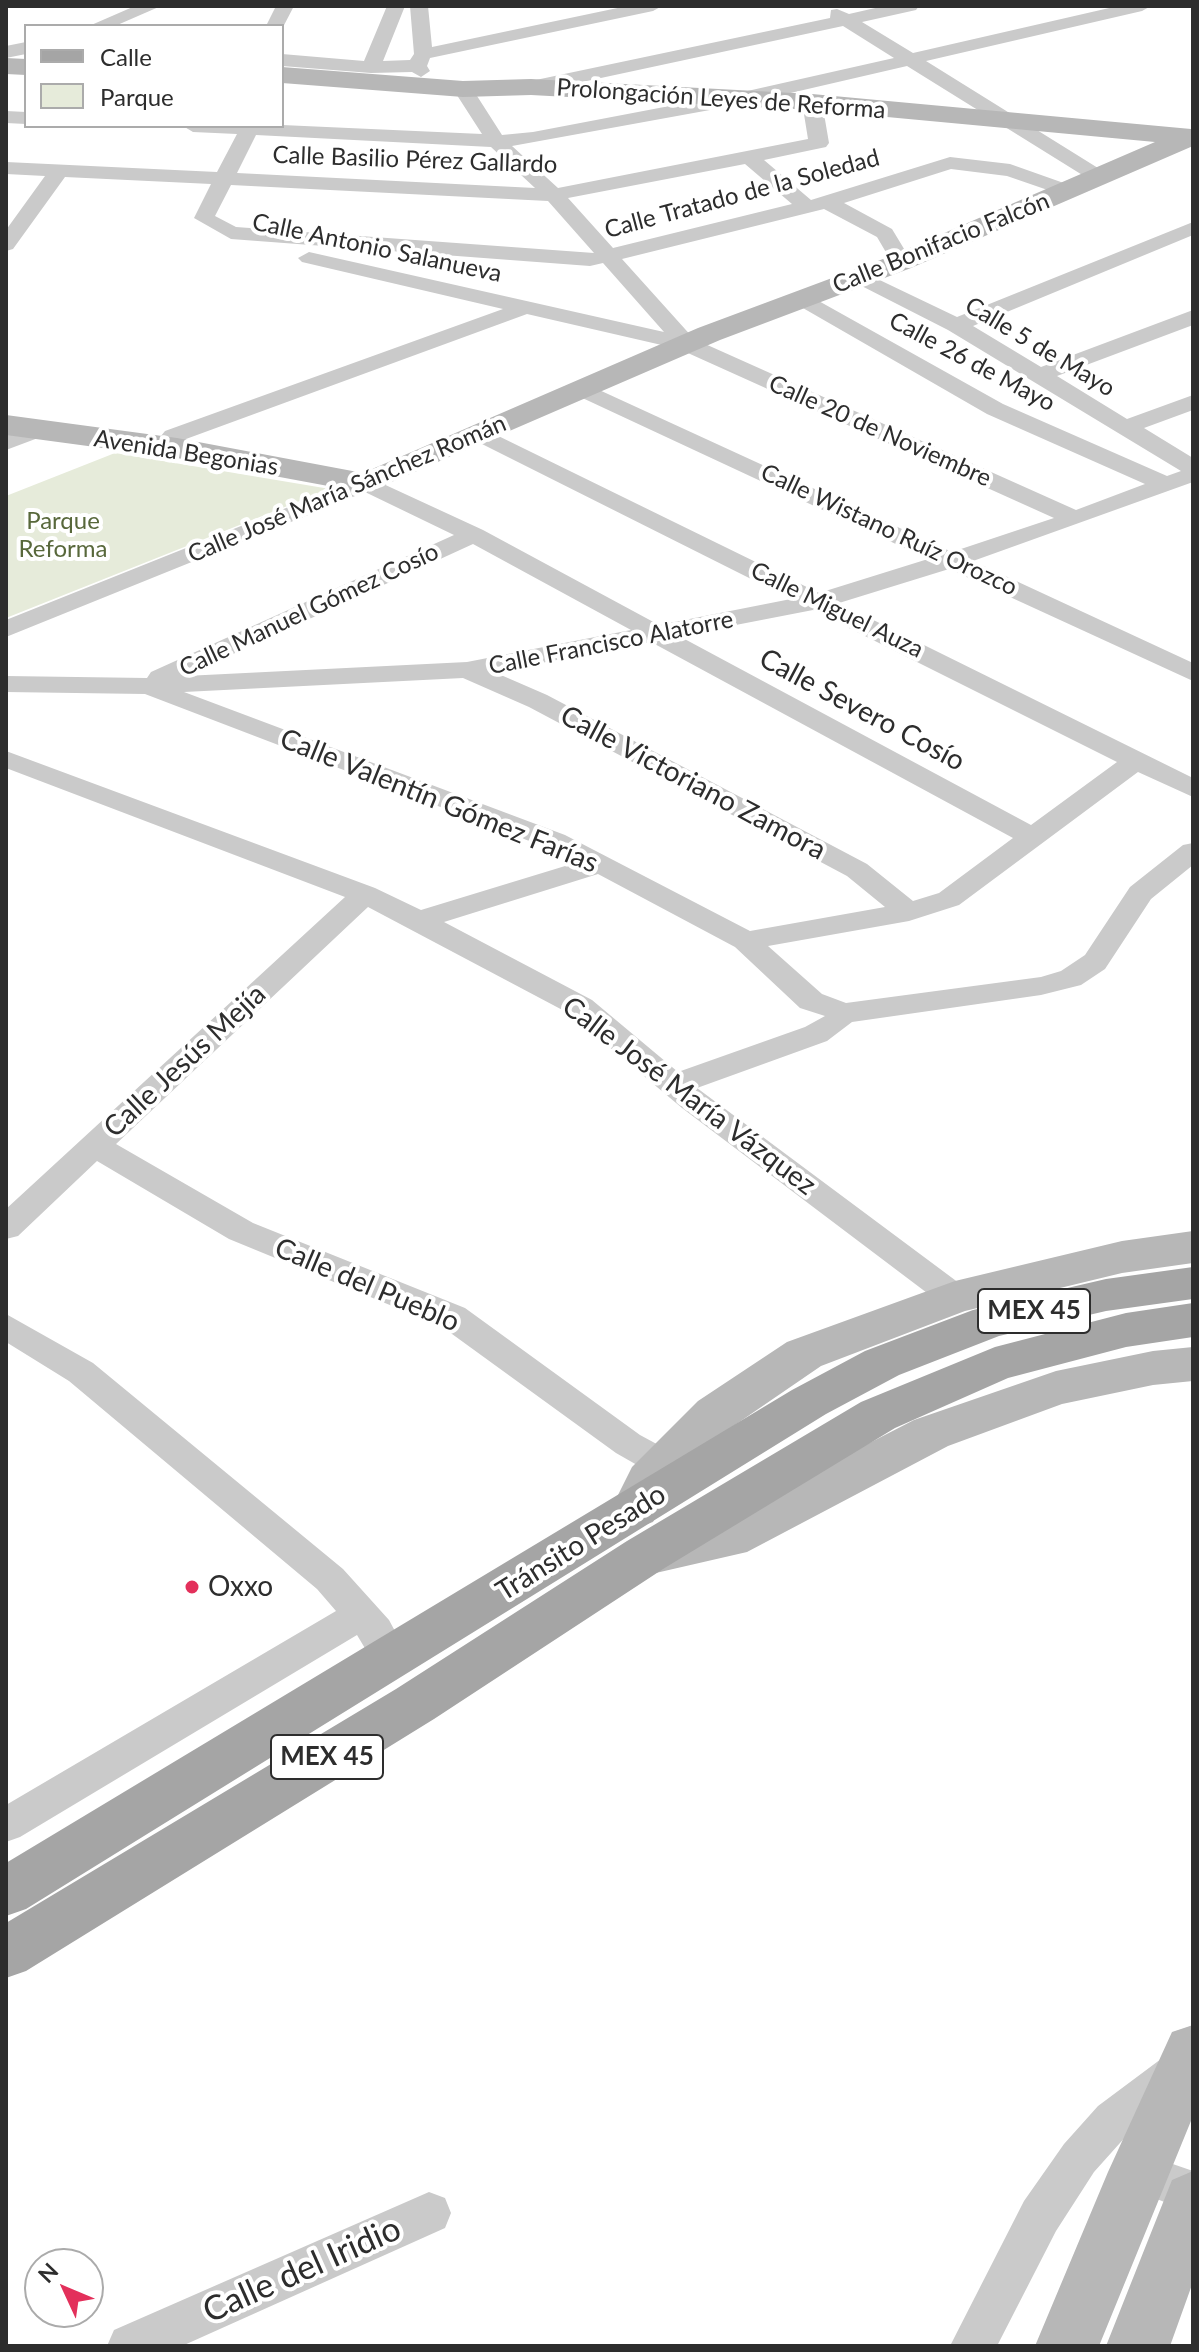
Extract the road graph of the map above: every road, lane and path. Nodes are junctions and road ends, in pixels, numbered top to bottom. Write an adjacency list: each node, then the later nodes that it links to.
1 (152, 6): 9 (street)
2 (285, 6): 13 (street)
3 (396, 6): 16 (street)
4 (419, 6): 17 (street)
5 (653, 6): 17 (street)
6 (825, 6): 10 (street)
7 (910, 6): 10 (street)
8 (1142, 6): 15 (street)
9 (128, 9): 11 (street); 12 (street)
10 (846, 19): 15 (street); 19 (street)
11 (102, 24)
12 (161, 24)
13 (276, 24)
14 (284, 60): 16 (street)
15 (908, 60): 21 (street); 23 (street)
16 (371, 67): 17 (street)
17 (424, 68): 18 (street, Prolongación Leyes de Reforma); 20 (street, Prolongación Leyes de Reforma)
18 (284, 75)
19 (531, 87): 20 (street, Prolongación Leyes de Reforma); 21 (street, Prolongación Leyes de Reforma)
20 (463, 89): 27 (street)
21 (743, 98): 22 (street, Prolongación Leyes de Reforma); 27 (street)
22 (812, 102): 23 (street, Prolongación Leyes de Reforma); 28 (street, Calle Basilio Pérez Gallardo)
23 (1009, 121): 26 (street, Prolongación Leyes de Reforma); 32 (street)
24 (236, 128): 25 (street)
25 (249, 129): 27 (street); 31 (street)
26 (1192, 137): 32 (street, Calle Bonifacio Falcón)
27 (496, 141): 36 (street)
28 (748, 156): 36 (street, Calle Basilio Pérez Gallardo); 37 (street)
29 (6, 168): 30 (street, Calle Basilio Pérez Gallardo)
30 (58, 172): 31 (street, Calle Basilio Pérez Gallardo); 34 (street)
31 (223, 177): 36 (street, Calle Basilio Pérez Gallardo); 39 (street)
32 (1099, 177): 35 (street, Calle Bonifacio Falcón)
33 (6, 187): 34 (street)
34 (45, 191): 40 (street)
35 (1068, 191): 37 (street, Calle Tratado de la Soledad); 42 (street, Calle Bonifacio Falcón)
36 (554, 195): 41 (street)
37 (817, 204): 41 (street, Calle Tratado de la Soledad); 42 (street)
38 (1193, 228): 47 (street)
39 (231, 233): 41 (street, Calle Tratado de la Soledad); 45 (street, Calle Antonio Salanueva)
40 (6, 245)
41 (608, 257): 48 (street)
42 (901, 262): 43 (street, Calle Bonifacio Falcón)
43 (857, 278): 44 (street, Calle Bonifacio Falcón); 47 (street, Calle 5 de Mayo)
44 (800, 300): 48 (street, Calle Bonifacio Falcón); 62 (street, Calle 26 de Mayo)
45 (525, 307): 48 (street); 57 (street)
46 (1193, 317): 49 (street)
47 (956, 325): 49 (street, Calle 5 de Mayo)
48 (686, 344): 50 (street, Calle José María Sánchez Román); 63 (street, Calle 20 de Noviembre)
49 (1038, 376): 54 (street, Calle 5 de Mayo)
50 (584, 390): 56 (street, Calle José María Sánchez Román); 65 (street, Calle Wistano Ruíz Orozco)
51 (1193, 402): 54 (street)
52 (6, 407): 57 (street)
53 (6, 425): 55 (street, Avenida Begonias)
54 (1123, 428): 59 (street, Calle 5 de Mayo)
55 (38, 430): 57 (street, Avenida Begonias); 58 (street)
56 (480, 434): 61 (street, Calle José María Sánchez Román); 66 (street, Calle Miguel Auza)
57 (175, 442): 61 (street, Avenida Begonias)
58 (6, 443)
59 (1193, 468)
60 (1193, 474): 62 (street, Calle Francisco Alatorre)
61 (366, 483): 64 (street, Calle Severo Cosío); 67 (street, Calle José María Sánchez Román)
62 (1166, 484): 63 (street, Calle Francisco Alatorre)
63 (1074, 518): 65 (street, Calle Francisco Alatorre)
64 (474, 535): 68 (street, Calle Severo Cosío); 72 (street, Calle Manuel Gómez Cosío)
65 (954, 560): 66 (street, Calle Francisco Alatorre); 70 (street, Calle Wistano Ruíz Orozco)
66 (819, 601): 68 (street, Calle Francisco Alatorre); 74 (street, Calle Miguel Auza)
67 (6, 629)
68 (653, 635): 69 (street, Calle Francisco Alatorre); 76 (street, Calle Severo Cosío)
69 (467, 670): 72 (street, Calle Francisco Alatorre); 80 (street, Calle Victoriano Zamora)
70 (1193, 673)
71 (6, 684): 72 (street, Calle Francisco Alatorre)
72 (144, 686): 78 (street, Calle Valentín Gómez Farías)
73 (6, 759): 79 (street, Calle José María Vázquez)
74 (1137, 760): 75 (street, Calle Miguel Auza); 76 (street)
75 (1193, 789)
76 (1031, 837): 80 (street)
77 (1193, 851): 83 (street)
78 (601, 864): 81 (street); 82 (street, Calle Valentín Gómez Farías)
79 (365, 894): 81 (street, Calle José María Vázquez); 85 (street, Calle Jesús Mejía)
80 (909, 912): 82 (street)
81 (419, 920): 84 (street, Calle José María Vázquez)
82 (745, 941): 83 (street, Calle Valentín Gómez Farías)
83 (843, 1012): 84 (street)
84 (674, 1085): 89 (street, Calle José María Vázquez)
85 (94, 1145): 86 (street, Calle Jesús Mejía); 93 (street, Calle del Pueblo)
86 (6, 1228)
87 (1193, 1247): 89 (street)
88 (1193, 1283): 94 (main road, Tránsito Pesado / MEX 45)
89 (955, 1297): 93 (street)
90 (1193, 1320): 94 (main road, Tránsito Pesado / MEX 45)
91 (6, 1326): 95 (street)
92 (1193, 1364): 94 (street)
93 (646, 1454): 94 (street)
94 (640, 1532): 96 (main road, Tránsito Pesado / MEX 45); 99 (main road, Tránsito Pesado / MEX 45)
95 (362, 1614): 96 (street); 97 (street)
96 (391, 1659): 98 (main road, Tránsito Pesado / MEX 45)
97 (6, 1825)
98 (6, 1892)
99 (6, 1953)
100 (1190, 2057): 101 (street); 106 (street)
101 (1138, 2172): 102 (street); 107 (street)
102 (1193, 2192)
103 (1193, 2200): 108 (street)
104 (429, 2213): 105 (street, Calle del Iridio)
105 (130, 2346)
106 (973, 2346)
107 (1067, 2346)
108 (1138, 2346)

